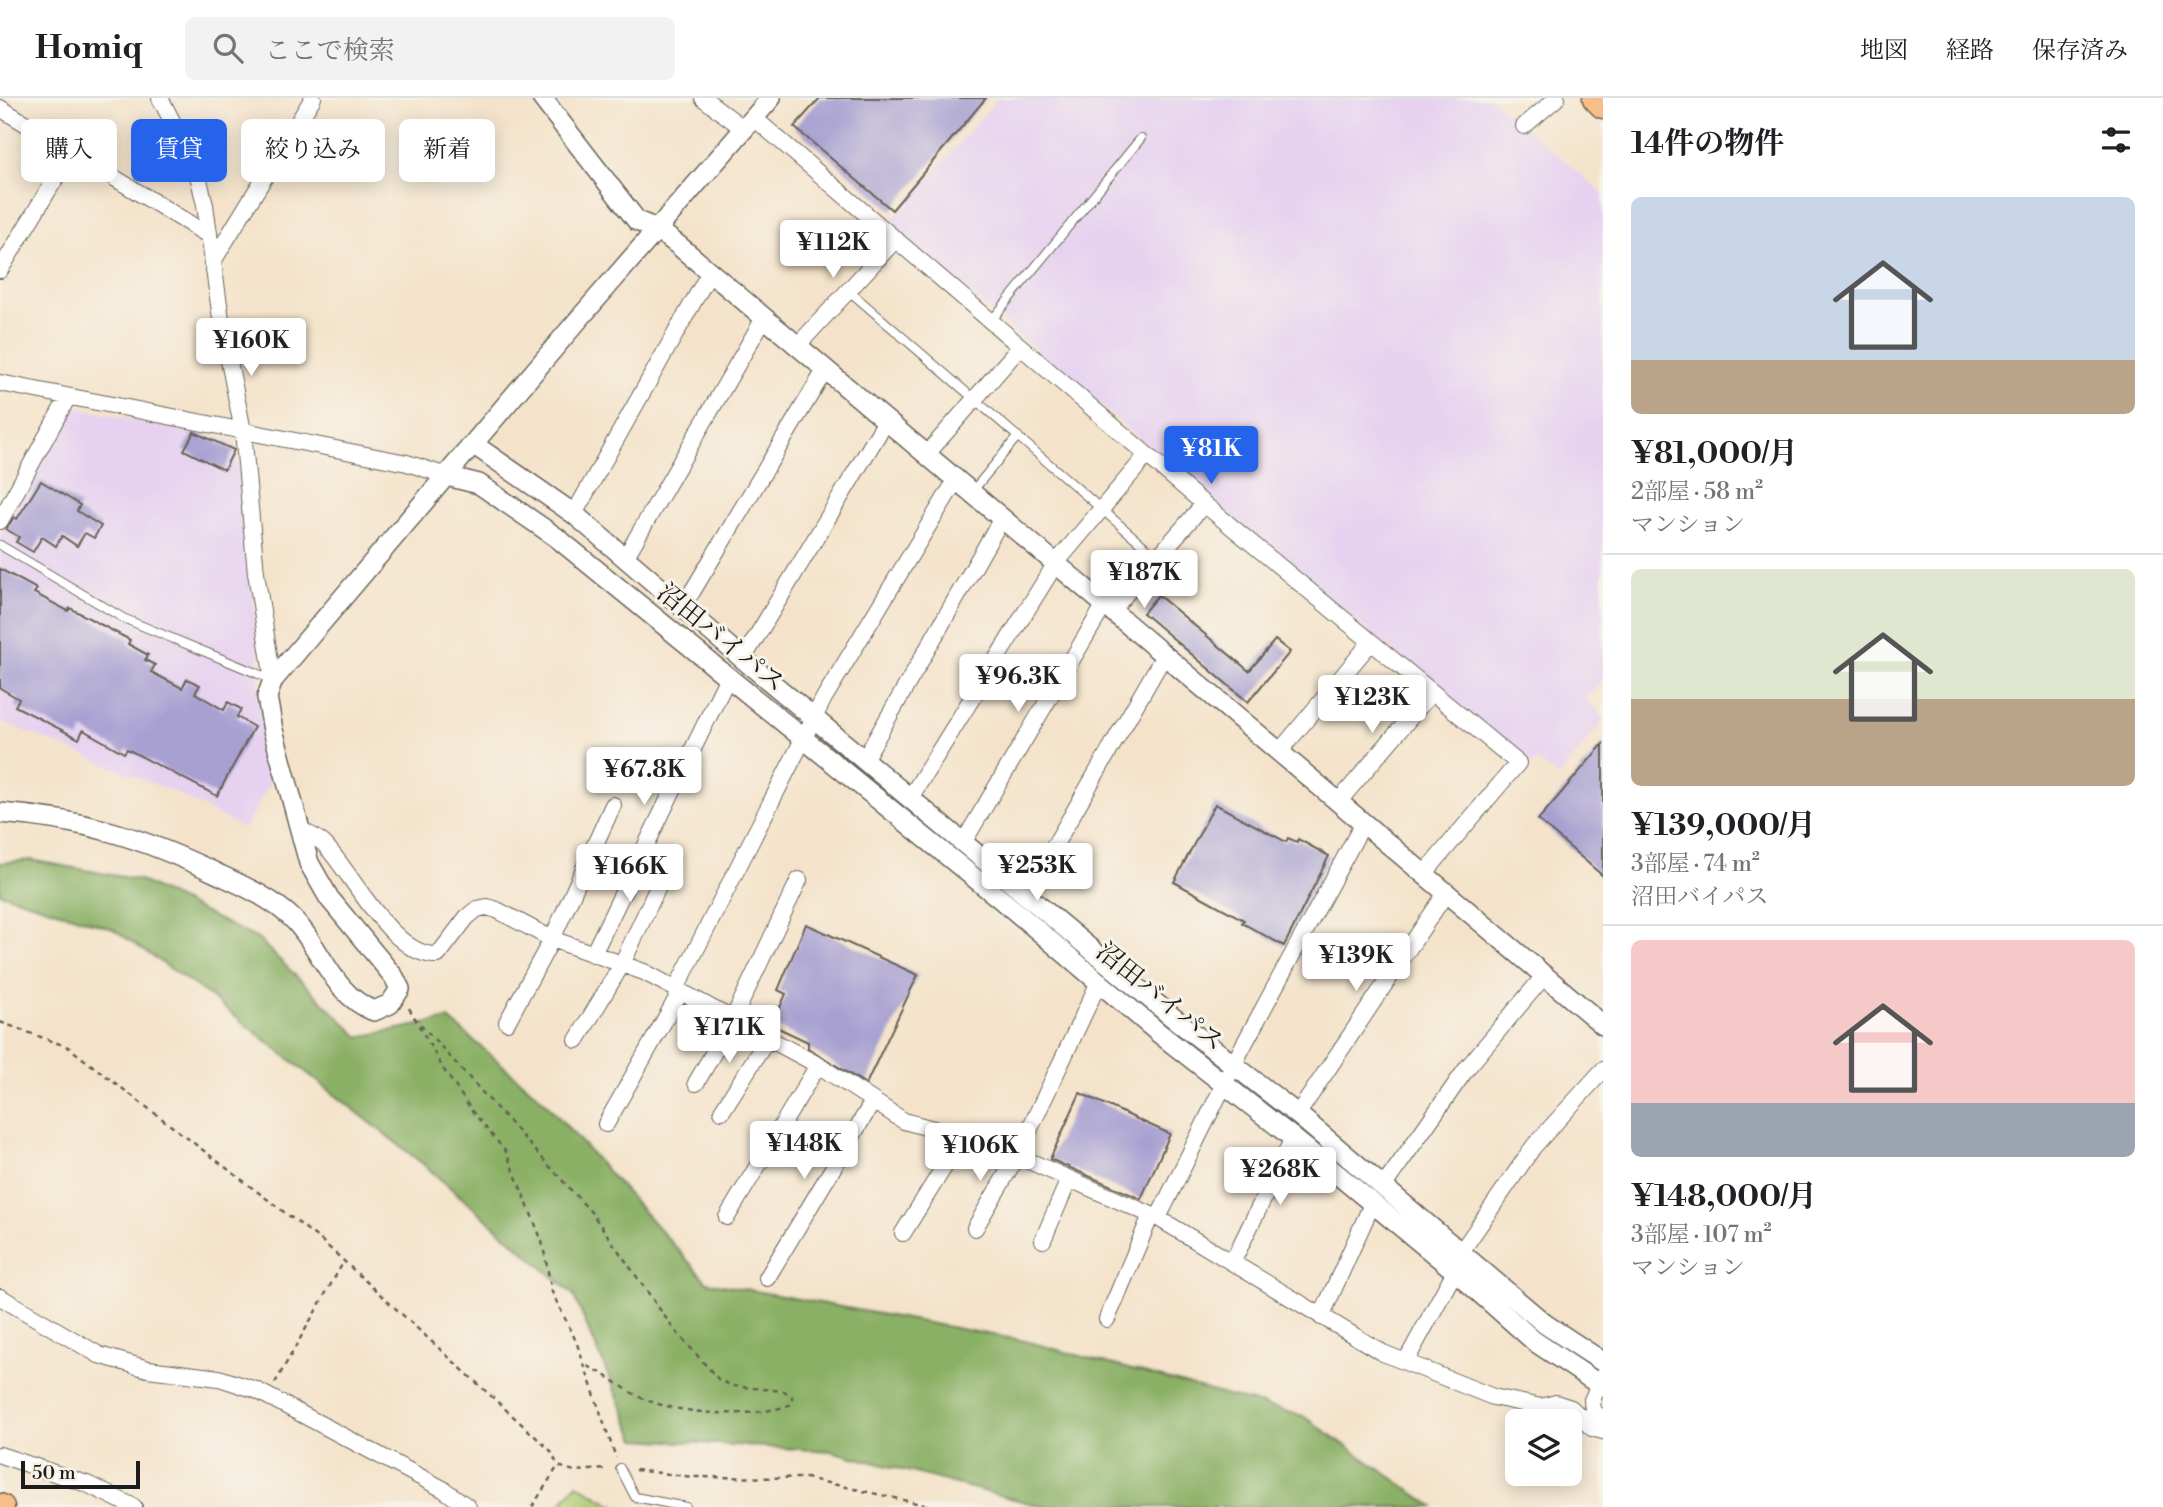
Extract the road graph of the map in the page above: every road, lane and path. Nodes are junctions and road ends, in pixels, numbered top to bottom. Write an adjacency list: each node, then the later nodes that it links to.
1 (160, 98): 17 (street)
2 (313, 98): 19 (street)
3 (542, 98): 16 (street)
4 (703, 98): 11 (street)
5 (771, 98): 11 (street)
6 (1557, 98): 12 (street)
7 (1596, 98): 8 (highway)
8 (1603, 105)
9 (0, 108): 10 (street)
10 (21, 121)
11 (749, 124): 16 (street); 18 (street)
12 (1524, 126)
13 (1141, 138): 24 (lane)
14 (117, 179): 17 (street)
15 (53, 182): 20 (street)
16 (657, 229): 21 (street); 34 (street)
17 (208, 235): 19 (street)
18 (896, 239): 22 (street); 24 (street)
19 (212, 263): 32 (street)
20 (0, 270)
21 (710, 272): 23 (street); 42 (street)
22 (848, 290): 25 (street); 30 (lane)
23 (764, 318): 25 (street); 47 (street)
24 (991, 321): 26 (street)
25 (797, 346): 27 (street)
26 (1020, 347): 30 (street); 36 (street)
27 (825, 370): 31 (street); 49 (street)
28 (0, 383): 29 (street)
29 (68, 397): 32 (street); 44 (street)
30 (974, 399): 33 (lane); 35 (street)
31 (886, 421): 35 (street); 53 (street)
32 (243, 430): 37 (street); 55 (street)
33 (1018, 436): 39 (lane); 41 (lane)
34 (473, 444): 37 (street); 42 (street, 沼田バイパス)
35 (926, 454): 38 (street)
36 (1147, 455): 40 (street); 41 (street)
37 (447, 476): 54 (street, 沼田バイパス); 55 (street)
38 (956, 480): 39 (street); 57 (street)
39 (971, 493): 43 (street)
40 (1204, 504): 46 (street); 51 (street)
41 (1102, 508): 46 (lane); 48 (street)
42 (574, 514): 47 (street, 沼田バイパス)
43 (1002, 518): 48 (street); 60 (street)
44 (0, 521)
45 (0, 545): 55 (lane)
46 (1157, 557): 50 (street)
47 (625, 558): 49 (street, 沼田バイパス)
48 (1056, 563): 50 (street); 61 (street)
49 (681, 606): 53 (street, 沼田バイパス)
50 (1108, 607): 52 (street); 67 (street)
51 (1371, 642): 56 (street); 59 (street)
52 (1165, 654): 59 (street); 72 (street)
53 (743, 659): 57 (street, 沼田バイパス)
54 (728, 677): 58 (street, 沼田バイパス); 74 (street)
55 (273, 680): 66 (street)
56 (1432, 692): 62 (street); 69 (street)
57 (814, 718): 58 (street); 60 (street, 沼田バイパス)
58 (803, 738): 77 (street, 沼田バイパス); 79 (street)
59 (1280, 751): 62 (street)
60 (864, 760): 61 (street, 沼田バイパス)
61 (910, 798): 67 (street, 沼田バイパス)
62 (1339, 801): 65 (street)
63 (613, 805): 73 (street)
64 (0, 813): 78 (street)
65 (1364, 822): 69 (street); 88 (street)
66 (299, 829): 73 (street); 78 (street)
67 (963, 843): 72 (street, 沼田バイパス)
68 (671, 859): 75 (street)
69 (1424, 874): 71 (street)
70 (799, 880): 81 (street)
71 (1446, 893): 76 (street); 94 (street)
72 (1026, 895): 88 (street, 沼田バイパス)
73 (552, 939): 74 (street); 83 (street)
74 (593, 954): 75 (street)
75 (622, 964): 79 (street); 86 (street)
76 (1544, 976): 84 (street); 100 (street)
77 (1099, 982): 91 (street, 沼田バイパス); 98 (street)
78 (400, 989): 80 (path)
79 (679, 990): 81 (street); 95 (street)
80 (414, 1017): 116 (path); 116 (path)
81 (733, 1019): 85 (street); 90 (street)
82 (0, 1022): 107 (path)
83 (507, 1022)
84 (1603, 1025)
85 (768, 1038): 87 (street); 93 (street)
86 (577, 1040)
87 (818, 1065): 92 (street); 102 (street)
88 (1233, 1065): 91 (street); 94 (street, 沼田バイパス)
89 (1603, 1070): 109 (street)
90 (696, 1083)
91 (1224, 1084): 97 (street, 沼田バイパス); 103 (street)
92 (872, 1103): 96 (street); 110 (street)
93 (722, 1111)
94 (1297, 1115): 100 (street, 沼田バイパス)
95 (606, 1124)
96 (962, 1138): 98 (street); 105 (street)
97 (1293, 1138): 101 (street, 沼田バイパス); 108 (street)
98 (1017, 1156): 99 (street); 104 (street)
99 (1069, 1179): 103 (street); 106 (street)
100 (1383, 1187): 109 (street, 沼田バイパス)
101 (1372, 1204): 109 (street, 沼田バイパス); 112 (street)
102 (727, 1217)
103 (1154, 1217): 108 (street); 113 (street)
104 (975, 1228)
105 (903, 1233)
106 (1043, 1240)
107 (344, 1261): 118 (path); 122 (path)
108 (1233, 1261): 112 (street)
109 (1458, 1261): 114 (street); 115 (street, 沼田バイパス); 117 (street, 沼田バイパス)
110 (766, 1278)
111 (0, 1297): 118 (street)
112 (1321, 1317): 114 (street)
113 (1107, 1319)
114 (1406, 1361): 120 (street)
115 (1603, 1362)
116 (584, 1364): 123 (path)
117 (1601, 1383): 119 (street)
118 (268, 1395): 125 (street)
119 (1603, 1419)
120 (1603, 1432)
121 (0, 1455): 124 (street)
122 (558, 1466): 123 (path); 126 (path)
123 (620, 1468): 127 (lane); 128 (path)
124 (134, 1507)
125 (468, 1507)
126 (532, 1507)
127 (686, 1507)
128 (934, 1507)

